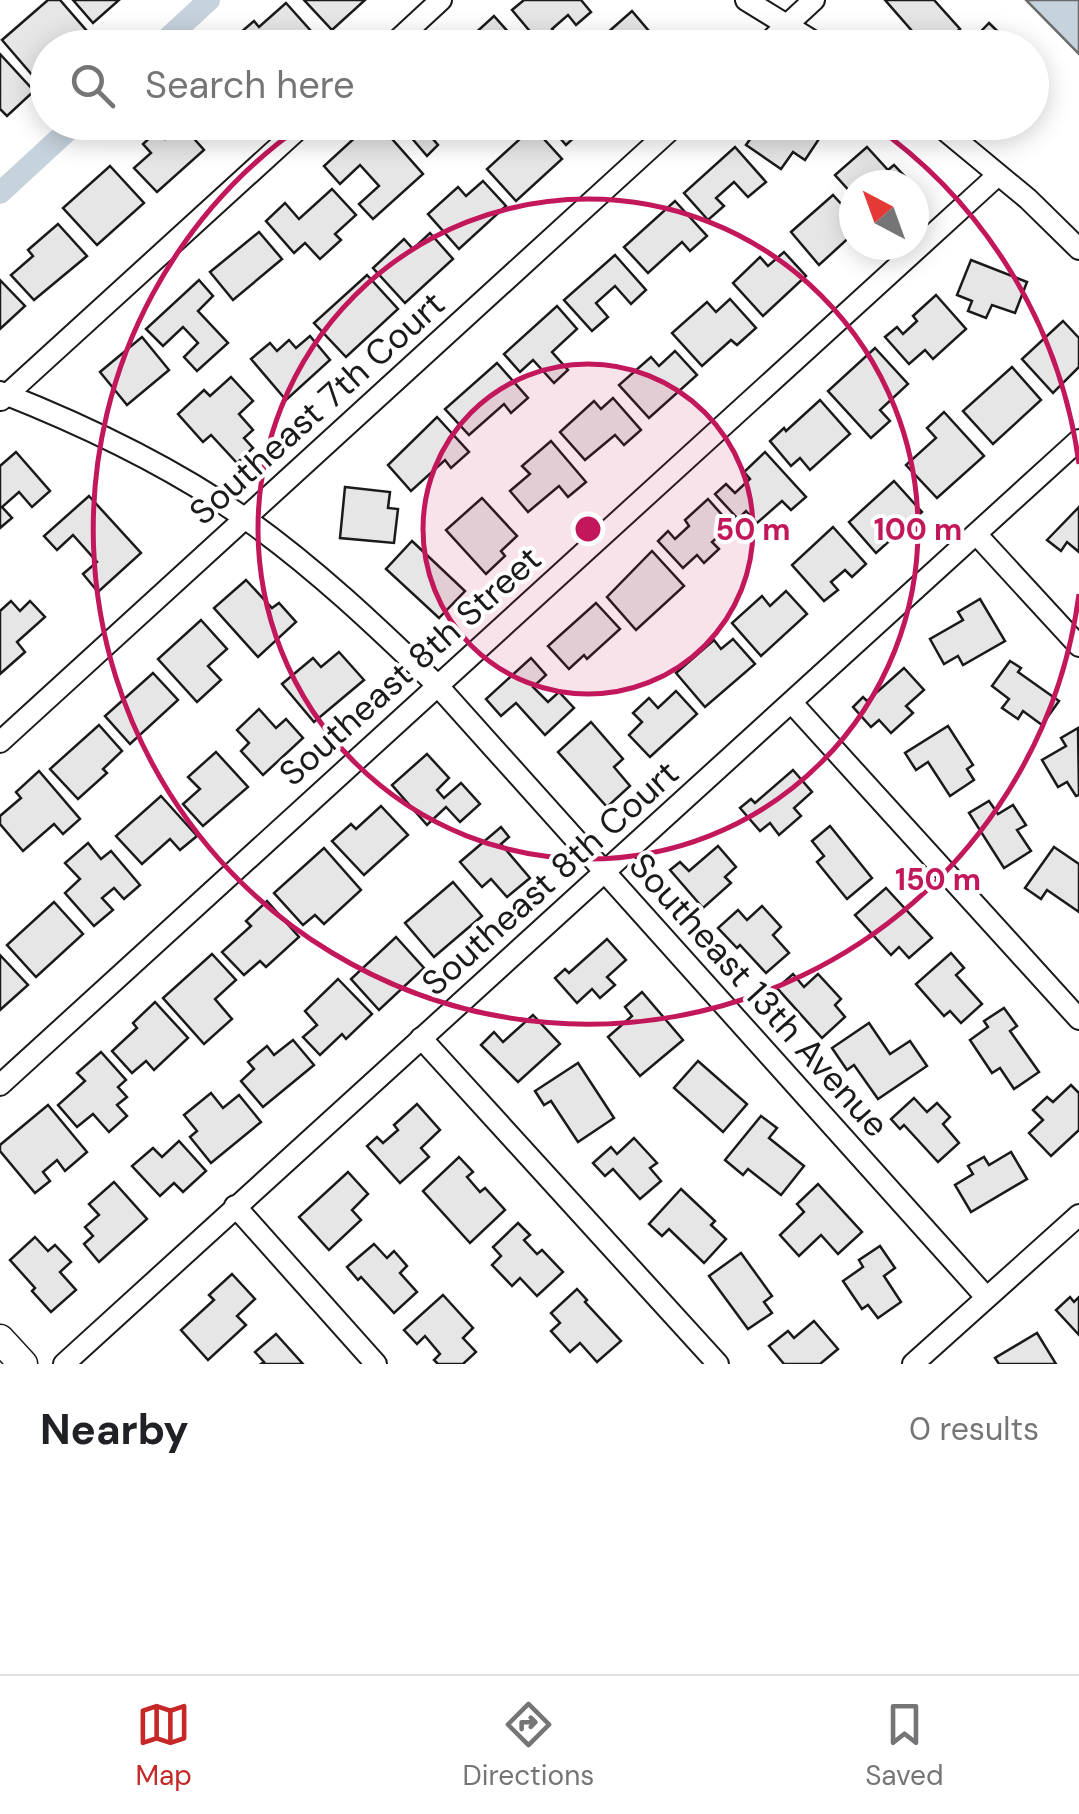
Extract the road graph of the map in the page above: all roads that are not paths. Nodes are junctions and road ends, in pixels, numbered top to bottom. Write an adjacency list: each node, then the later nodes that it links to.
1 (441, 0): 5 (street)
2 (746, 0): 4 (street)
3 (814, 0): 4 (street)
4 (788, 24): 6 (street); 7 (street)
5 (408, 30)
6 (782, 30)
7 (797, 30)
8 (286, 140): 13 (street)
9 (659, 140): 15 (street, Southeast 7th Court)
10 (957, 140): 11 (street)
11 (998, 174): 12 (street); 18 (street, Southeast 8th Street)
12 (1076, 241)
13 (2, 396): 15 (street, Southeast 13th Avenue)
14 (1079, 440): 16 (street, Southeast 8th Court)
15 (244, 518): 18 (street, Southeast 13th Avenue); 20 (street, Southeast 7th Court)
16 (978, 535): 17 (street); 19 (street, Southeast 8th Court)
17 (1079, 646)
18 (437, 685): 21 (street, Southeast 13th Avenue); 24 (street, Southeast 8th Street)
19 (792, 703): 21 (street, Southeast 8th Court); 22 (street)
20 (0, 742)
21 (606, 871): 23 (street, Southeast 8th Court); 27 (street, Southeast 13th Avenue)
22 (1079, 1019)
23 (421, 1038): 25 (street, Southeast 8th Court); 32 (street)
24 (0, 1085)
25 (234, 1206): 30 (street, Southeast 8th Court); 31 (street)
26 (1079, 1215): 27 (street)
27 (986, 1297): 33 (street)
28 (0, 1339): 29 (street)
29 (23, 1364)
30 (64, 1364)
31 (376, 1364)
32 (718, 1364)
33 (913, 1364)

